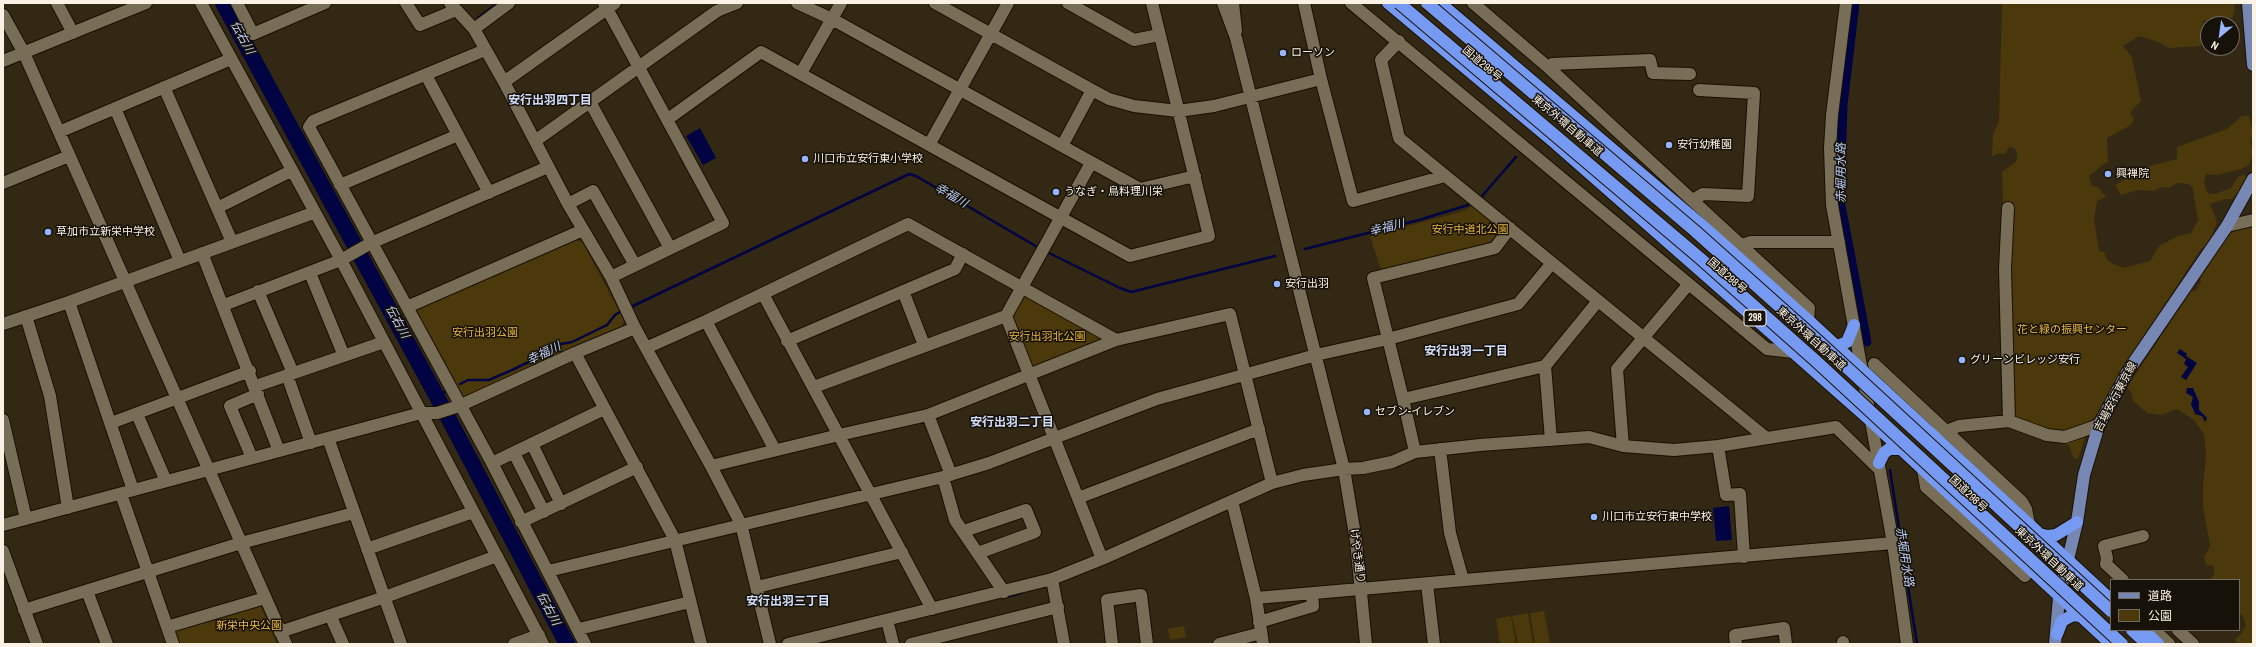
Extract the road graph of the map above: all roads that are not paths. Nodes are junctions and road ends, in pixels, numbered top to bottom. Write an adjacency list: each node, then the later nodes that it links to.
1 (57, 3): 34 (street)
2 (146, 3): 30 (street)
3 (201, 3): 41 (street)
4 (237, 3): 5 (street)
5 (325, 3)
6 (406, 3): 29 (street)
7 (508, 3): 33 (street)
8 (738, 3): 43 (street)
9 (797, 3): 31 (street)
10 (841, 3): 31 (street)
11 (936, 3): 35 (street)
12 (1008, 3): 35 (street)
13 (1068, 3): 36 (street)
14 (1152, 3): 36 (street)
15 (1223, 3): 37 (street)
16 (1233, 3): 37 (street)
17 (1304, 3): 49 (street)
18 (1351, 3): 38 (street)
19 (1378, 3): 64 (highway)
20 (1388, 3): 64 (highway, 国道298号 / 298)
21 (1399, 3): 269 (highway, 東京外環自動車道, bridge)
22 (1427, 3): 232 (highway, 東京外環自動車道, bridge)
23 (1440, 3): 60 (highway, 国道298号)
24 (1449, 3): 60 (highway)
25 (1473, 3): 45 (street)
26 (1846, 3): 88 (street)
27 (2248, 3): 44 (main road)
28 (609, 5): 43 (street); 50 (street)
29 (453, 7): 33 (street)
30 (122, 8): 34 (street)
31 (832, 19): 46 (street); 52 (street)
32 (4, 20): 40 (street)
33 (474, 29): 39 (street)
34 (73, 33): 40 (street)
35 (991, 34): 52 (street); 53 (street)
36 (1159, 35): 58 (street)
37 (1236, 38): 55 (street, けやき通り)
38 (1399, 41): 72 (street); 101 (street)
39 (485, 50): 48 (street); 50 (street)
40 (24, 53): 42 (street); 61 (street)
41 (231, 59): 51 (street); 70 (street)
42 (3, 61)
43 (638, 66): 56 (street); 59 (street)
44 (2253, 66)
45 (1549, 68): 47 (street); 77 (street)
46 (801, 73): 59 (street); 65 (street)
47 (1690, 74)
48 (426, 76): 62 (street); 75 (street)
49 (1321, 78): 55 (street); 72 (street)
50 (504, 82): 63 (street)
51 (164, 87): 57 (street); 79 (street)
52 (960, 90): 65 (street); 66 (street)
53 (1092, 90): 58 (street); 66 (street)
54 (1699, 90): 77 (street)
55 (1251, 97): 58 (street); 127 (street, けやき通り)
56 (590, 102): 63 (street); 91 (street)
57 (115, 108): 61 (street); 95 (street)
58 (1178, 111): 71 (street)
59 (668, 120): 91 (street)
60 (1581, 121): 112 (highway, 国道298号)
61 (59, 132): 67 (street)
62 (458, 135): 75 (street); 76 (street)
63 (535, 141): 69 (street)
64 (1555, 143): 125 (highway, 国道298号 / 298)
65 (929, 145): 82 (street)
66 (1062, 146): 68 (street)
67 (69, 156): 74 (street); 100 (street)
68 (1091, 163): 71 (street); 82 (street)
69 (548, 167): 76 (street); 78 (street)
70 (291, 171): 79 (street); 81 (street)
71 (1195, 176): 82 (street)
72 (1445, 176): 85 (street)
73 (2253, 180): 84 (main road, 吉場安行東京線)
74 (3, 183)
75 (340, 185): 89 (street)
76 (489, 193): 89 (street)
77 (1694, 200): 90 (street)
78 (568, 204): 86 (street); 97 (street)
79 (217, 208): 87 (street)
80 (2008, 208): 147 (street)
81 (313, 213): 87 (street); 94 (street)
82 (1061, 217): 102 (street)
83 (2253, 220): 84 (street)
84 (2227, 226): 150 (main road, 吉場安行東京線)
85 (1510, 228): 96 (street); 118 (street)
86 (583, 230): 99 (street); 109 (street)
87 (232, 242): 92 (street)
88 (1839, 242): 90 (street); 115 (street)
89 (371, 243): 94 (street); 109 (street)
90 (1742, 246): 112 (street)
91 (670, 248): 97 (street)
92 (202, 253): 95 (street); 108 (street)
93 (962, 254): 102 (street); 104 (street); 105 (street)
94 (341, 260): 98 (street); 121 (street)
95 (180, 261): 100 (street)
96 (1552, 263): 106 (street); 118 (street)
97 (635, 265): 99 (street)
98 (310, 273): 103 (street); 128 (street)
99 (611, 277): 116 (street)
100 (125, 281): 107 (street); 139 (street)
101 (1688, 285): 117 (street); 125 (street)
102 (1022, 286): 111 (street); 119 (street)
103 (258, 291): 108 (street); 133 (street)
104 (902, 291): 120 (street); 122 (street)
105 (763, 294): 113 (street); 120 (street)
106 (1598, 301): 117 (street); 130 (street)
107 (69, 302): 110 (street); 148 (street)
108 (224, 305): 132 (street)
109 (407, 307): 140 (street)
110 (26, 316): 114 (street); 185 (street)
111 (1006, 316): 122 (street); 135 (street)
112 (1808, 320): 123 (highway, 国道298号)
113 (706, 321): 124 (street); 165 (street)
114 (3, 324)
115 (1854, 325): 123 (highway); 131 (street)
116 (635, 328): 124 (street); 126 (street)
117 (1644, 337): 154 (street); 160 (street)
118 (1388, 339): 127 (street); 138 (street)
119 (1116, 340): 134 (street); 135 (street)
120 (788, 341): 136 (street)
121 (384, 342): 128 (street); 142 (street)
122 (924, 345): 136 (street)
123 (1837, 346): 131 (highway, 国道298号)
124 (646, 348): 171 (street)
125 (1793, 352): 146 (highway, 国道298号 / 298)
126 (575, 353): 140 (street); 141 (street)
127 (1316, 355): 134 (street); 174 (street, けやき通り)
128 (344, 356): 133 (street)
129 (1874, 364): 152 (street)
130 (1545, 366): 138 (street); 157 (street)
131 (1862, 369): 146 (street); 149 (highway, 国道298号)
132 (250, 372): 137 (street); 139 (street)
133 (290, 374): 137 (street); 158 (street)
134 (1245, 374): 151 (street); 156 (street)
135 (1030, 376): 144 (street); 156 (street)
136 (814, 387): 153 (street)
137 (257, 390): 166 (street); 169 (street)
138 (1402, 399): 167 (street)
139 (177, 400): 143 (street); 175 (street)
140 (459, 406): 142 (street); 170 (street)
141 (604, 409): 159 (street); 172 (street)
142 (421, 413): 155 (street); 186 (street)
143 (137, 414): 148 (street); 178 (street)
144 (928, 415): 153 (street); 177 (street)
145 (3, 420): 162 (street)
146 (1871, 421): 164 (highway, 国道298号 / 298); 173 (street)
147 (2009, 422): 150 (street); 152 (street)
148 (111, 423): 180 (street)
149 (1922, 425): 152 (street); 193 (highway, 国道298号)
150 (2099, 425): 191 (main road, 吉場安行東京線)
151 (1259, 429): 179 (street); 182 (street)
152 (1946, 431): 193 (street)
153 (839, 435): 165 (street); 181 (street)
154 (1765, 437): 161 (street); 173 (street)
155 (328, 438): 158 (street); 188 (street)
156 (1054, 439): 177 (street); 182 (street)
157 (1551, 440): 160 (street); 163 (street)
158 (311, 443): 166 (street)
159 (532, 444): 168 (street); 184 (street)
160 (1623, 446): 161 (street)
161 (1718, 446): 208 (street)
162 (6, 449): 189 (street)
163 (1440, 449): 167 (street); 216 (street)
164 (1901, 449): 173 (highway); 176 (highway, 国道298号 / 298)
165 (775, 450): 171 (street)
166 (279, 451): 169 (street)
167 (1415, 452): 174 (street)
168 (514, 453): 170 (street); 187 (street)
169 (252, 458): 175 (street)
170 (492, 463): 190 (street)
171 (711, 466): 192 (street)
172 (636, 467): 184 (street); 198 (street)
173 (1880, 467): 202 (street)
174 (1344, 469): 179 (street); 219 (street, けやき通り)
175 (208, 470): 178 (street); 201 (street)
176 (1923, 470): 199 (street); 200 (highway, 国道298号 / 298)
177 (947, 476): 181 (street); 195 (street)
178 (166, 481): 180 (street)
179 (1272, 483): 183 (street)
180 (127, 492): 185 (street); 212 (street)
181 (869, 494): 192 (street); 205 (street)
182 (1078, 498): 209 (street)
183 (1232, 500): 209 (street); 226 (street)
184 (561, 504): 187 (street)
185 (68, 508): 189 (street)
186 (473, 512): 203 (street); 207 (street)
187 (544, 512): 190 (street)
188 (354, 513): 201 (street); 203 (street)
189 (26, 519): 194 (street)
190 (522, 522): 211 (street)
191 (2076, 522): 196 (highway); 210 (main road, 吉場安行東京線)
192 (741, 524): 198 (street); 218 (street)
193 (2029, 524): 196 (highway, 国道298号)
194 (3, 525)
195 (964, 531): 206 (street); 206 (street)
196 (2039, 534): 210 (highway, 国道298号)
197 (2143, 536): 215 (street)
198 (676, 540): 211 (street); 228 (street)
199 (1988, 542): 200 (street); 213 (street)
200 (2001, 542): 224 (highway, 国道298号 / 298)
201 (241, 543): 212 (street); 225 (street)
202 (1893, 544): 208 (street); 267 (street)
203 (367, 550): 223 (street)
204 (3, 551): 231 (street)
205 (902, 552): 218 (street); 230 (street)
206 (978, 553): 221 (street)
207 (497, 556): 223 (street); 245 (street)
208 (1744, 557): 216 (street)
209 (1102, 560): 214 (street)
210 (2068, 560): 224 (main road, 吉場安行東京線); 227 (highway, 国道298号)
211 (548, 571): 237 (street)
212 (147, 572): 220 (street); 236 (street)
213 (2025, 576)
214 (1052, 579): 221 (street); 229 (street)
215 (2122, 579)
216 (1463, 580): 217 (street)
217 (1427, 584): 219 (street); 264 (street)
218 (757, 587): 255 (street)
219 (1362, 590): 222 (street); 263 (street, けやき通り)
220 (87, 591): 231 (street); 247 (street)
221 (1004, 592): 230 (street)
222 (1312, 594): 226 (street); 243 (street)
223 (385, 597): 233 (street); 251 (street)
224 (2060, 597): 234 (highway, 国道298号 / 298); 244 (main road, 吉場安行東京線)
225 (265, 598): 236 (street); 242 (street)
226 (1256, 598): 243 (street)
227 (2110, 599)
228 (690, 602): 237 (street); 254 (street)
229 (1058, 608): 258 (street); 259 (street)
230 (932, 609): 235 (street)
231 (24, 610): 246 (street)
232 (2110, 610)
233 (330, 615): 242 (street); 250 (street)
234 (2080, 616): 244 (highway); 268 (highway, 国道298号 / 298)
235 (887, 620): 256 (street); 257 (street)
236 (167, 627): 248 (street)
237 (579, 629): 253 (street)
238 (2133, 631): 270 (highway)
239 (2144, 631): 271 (highway)
240 (2155, 631): 272 (street)
241 (2179, 631): 273 (street)
242 (280, 632): 249 (street)
243 (1261, 633): 262 (street)
244 (2056, 639)
245 (541, 640): 252 (street)
246 (36, 644)
247 (106, 644)
248 (173, 644)
249 (286, 644)
250 (342, 644)
251 (401, 644)
252 (514, 644)
253 (585, 644)
254 (701, 644)
255 (770, 644)
256 (788, 644)
257 (893, 644)
258 (912, 644)
259 (1064, 644)
260 (1112, 644): 261 (street)
261 (1148, 644)
262 (1219, 644)
263 (1366, 644)
264 (1434, 644)
265 (1736, 644): 266 (street)
266 (1786, 644)
267 (1907, 644)
268 (2111, 644)
269 (2122, 644)
270 (2147, 644)
271 (2158, 644)
272 (2170, 644)
273 (2193, 644)

